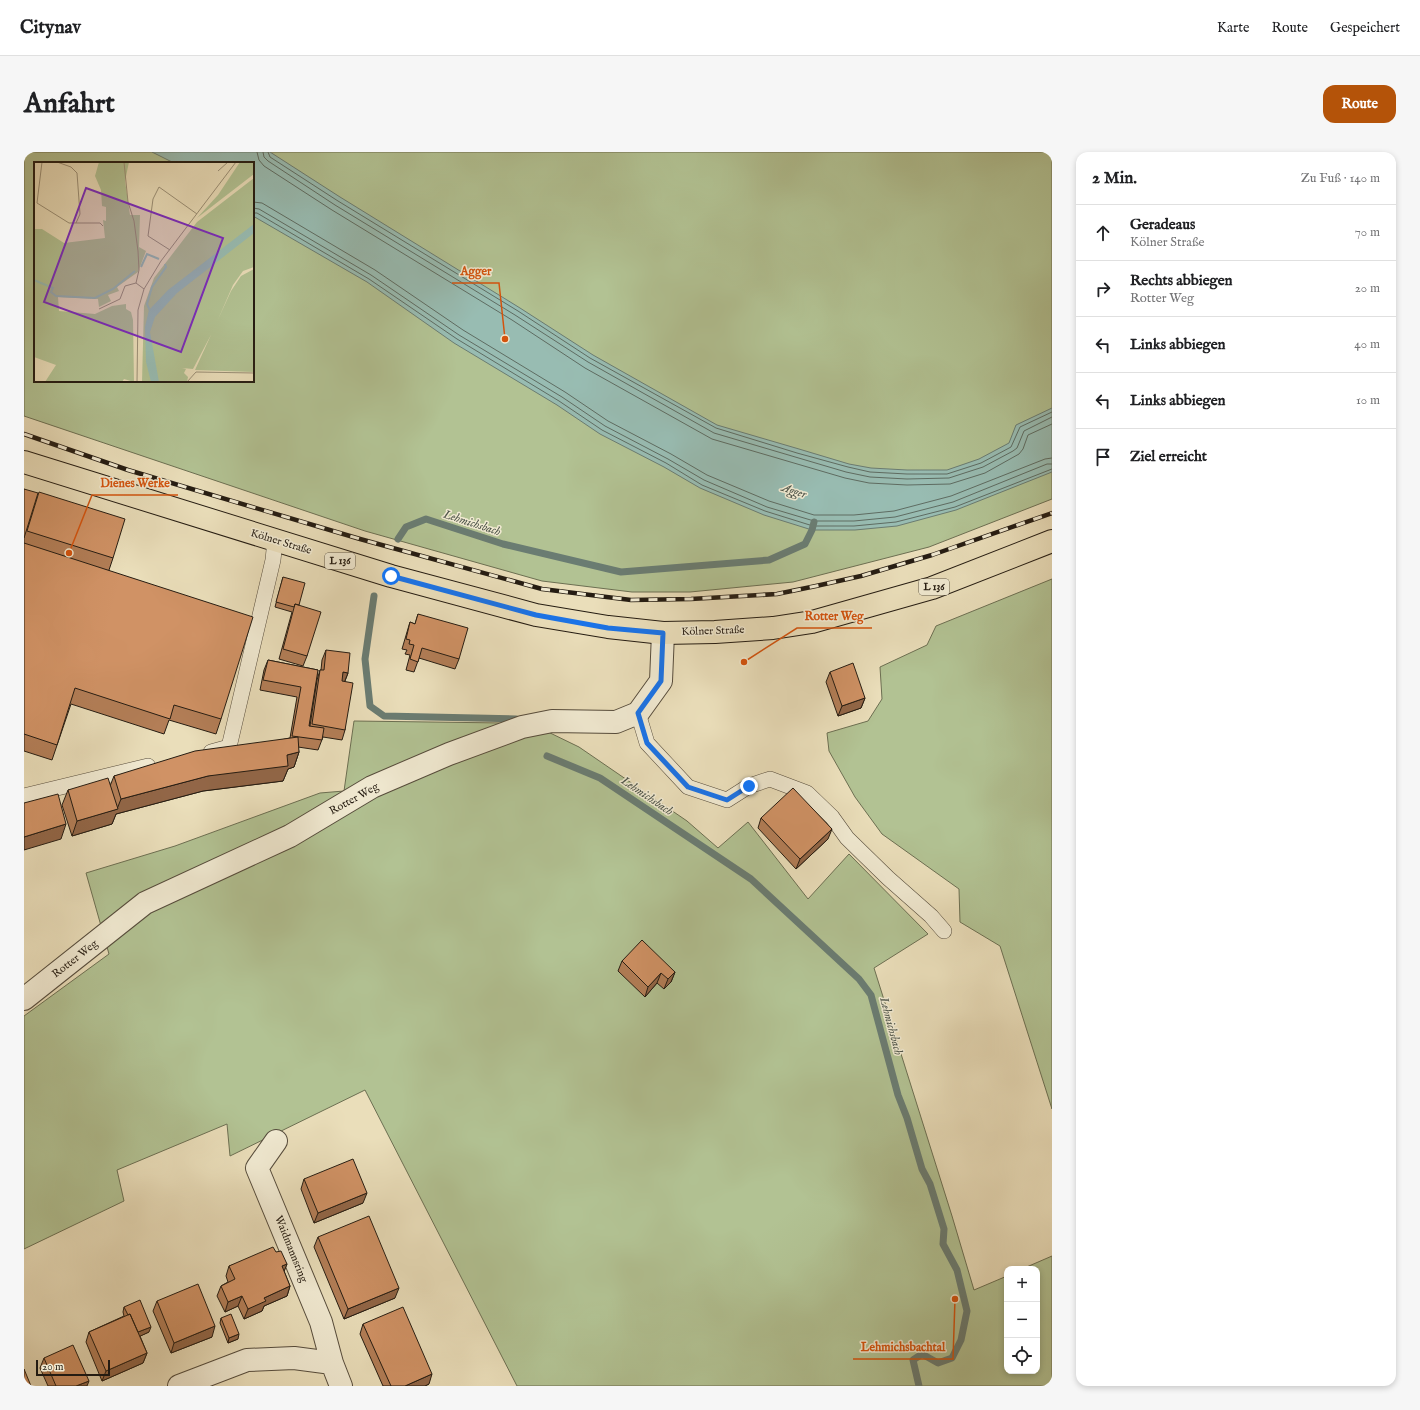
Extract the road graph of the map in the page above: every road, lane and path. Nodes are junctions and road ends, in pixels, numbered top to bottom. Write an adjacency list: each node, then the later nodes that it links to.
1 (24, 462): 2 (main road, Kölner Straße / L 136)
2 (275, 540): 4 (main road, Kölner Straße / L 136); 6 (lane)
3 (1052, 541): 4 (main road, Kölner Straße / L 136)
4 (663, 633): 5 (street)
5 (638, 713): 9 (lane); 10 (street, Rotter Weg)
6 (199, 755)
7 (161, 764): 8 (lane)
8 (24, 796)
9 (944, 931)
10 (24, 999)
11 (276, 1141): 12 (street, Waidmannsring)
12 (332, 1363): 13 (street); 14 (street, Waidmannsring)
13 (179, 1386)
14 (341, 1386)

